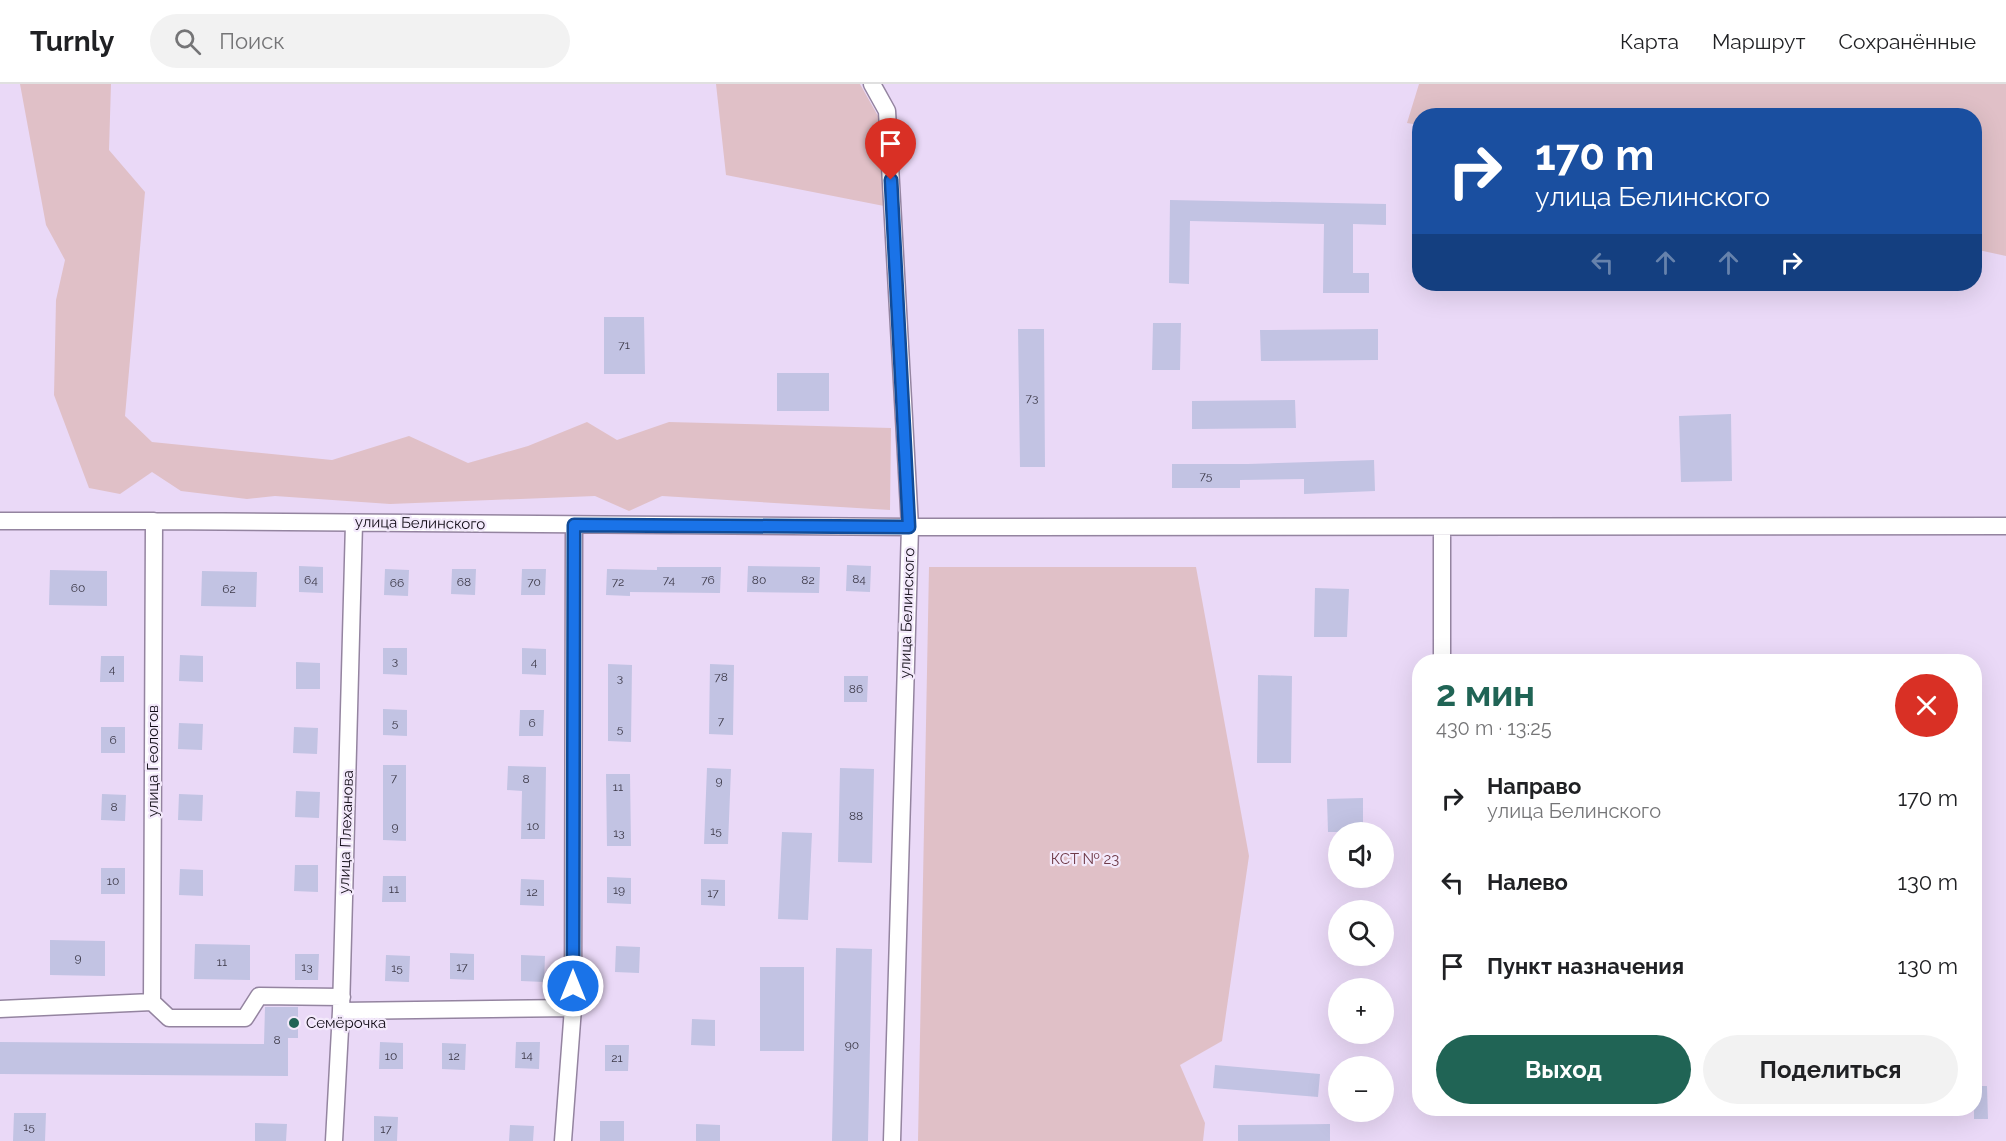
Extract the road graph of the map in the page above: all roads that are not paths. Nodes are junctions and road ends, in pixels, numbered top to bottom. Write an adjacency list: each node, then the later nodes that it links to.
1 (872, 84): 7 (street)
2 (154, 520): 3 (street, улица Белинского); 4 (street, улица Белинского); 10 (street, улица Геологов)
3 (0, 521)
4 (354, 523): 5 (street, улица Белинского); 11 (street, улица Плеханова)
5 (574, 525): 7 (street, улица Белинского); 12 (street)
6 (2006, 526): 8 (street)
7 (909, 527): 8 (street); 16 (street, улица Белинского)
8 (1442, 527): 9 (street)
9 (1442, 654)
10 (152, 1002): 11 (street); 13 (street)
11 (342, 1004): 12 (street); 14 (street, улица Плеханова)
12 (573, 1008): 15 (street)
13 (0, 1009)
14 (334, 1141)
15 (563, 1141)
16 (892, 1141)

